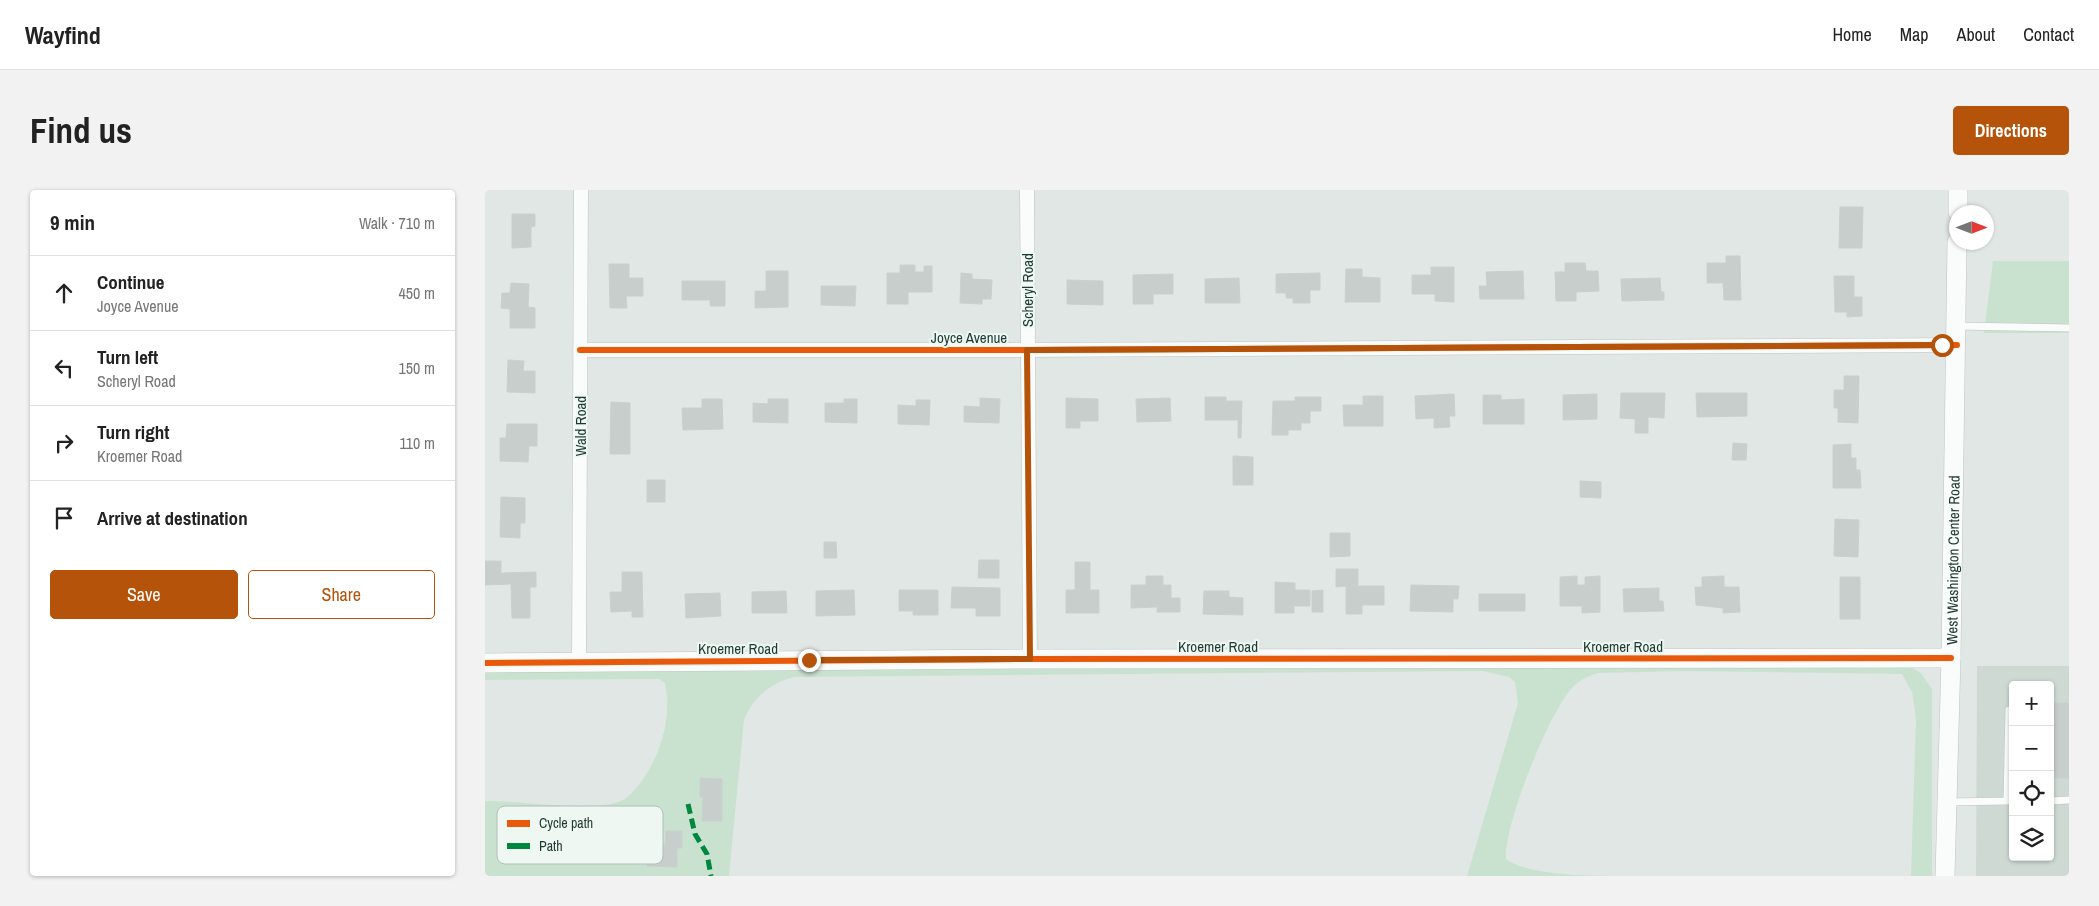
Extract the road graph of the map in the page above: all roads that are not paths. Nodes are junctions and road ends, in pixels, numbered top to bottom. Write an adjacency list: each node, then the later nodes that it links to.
1 (581, 190): 9 (street, Wald Road)
2 (1027, 190): 10 (street, Scheryl Road)
3 (1958, 190): 4 (street)
4 (1958, 205)
5 (1957, 250): 6 (street, West Washington Center Road)
6 (1957, 326): 7 (lane); 8 (street, West Washington Center Road)
7 (2069, 328)
8 (1957, 345): 10 (street, Joyce Avenue); 11 (street, West Washington Center Road)
9 (581, 350): 10 (street, Joyce Avenue); 13 (street, Wald Road)
10 (1027, 350): 12 (street, Scheryl Road)
11 (1951, 658): 12 (street, Kroemer Road); 20 (street, West Washington Center Road)
12 (1030, 659): 13 (street, Kroemer Road)
13 (579, 662): 14 (street, Kroemer Road)
14 (485, 663)
15 (2009, 726): 16 (lane)
16 (2010, 771)
17 (2069, 800): 19 (lane)
18 (2009, 801): 20 (lane)
19 (2054, 801)
20 (1947, 802): 21 (street, West Washington Center Road)
21 (1945, 876)

